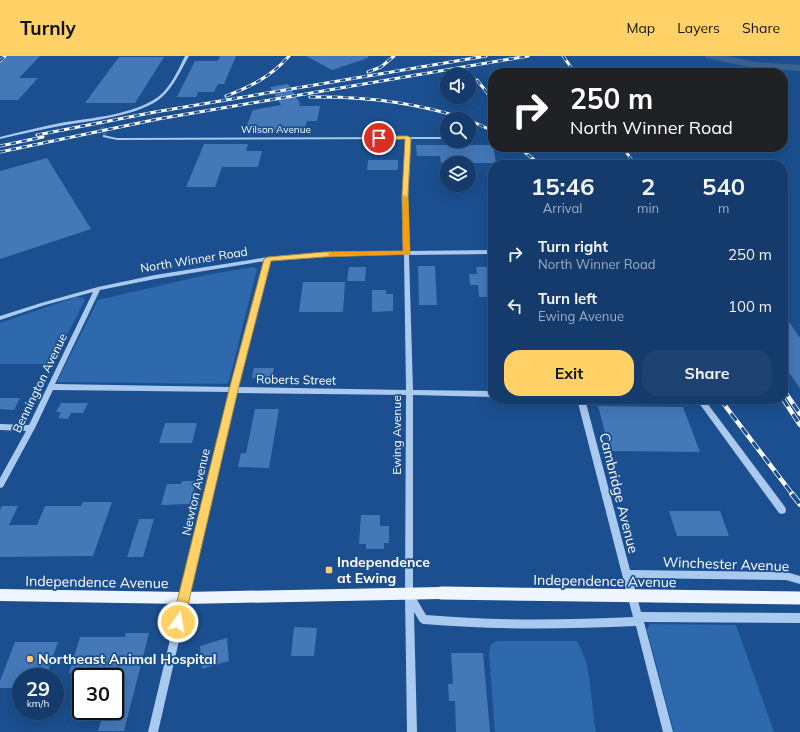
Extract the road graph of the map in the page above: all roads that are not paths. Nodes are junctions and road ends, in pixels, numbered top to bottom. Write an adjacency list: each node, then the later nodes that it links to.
1 (187, 56): 3 (street)
2 (105, 136): 4 (street, Wilson Avenue)
3 (0, 138)
4 (408, 138): 5 (street, Wilson Avenue); 7 (street, Ewing Avenue)
5 (440, 138)
6 (488, 252): 7 (street, North Winner Road)
7 (407, 253): 8 (street, North Winner Road); 13 (street, Ewing Avenue)
8 (268, 259): 9 (street, North Winner Road); 12 (street, Newton Avenue)
9 (98, 289): 10 (street, North Winner Road); 11 (street, Bennington Avenue)
10 (0, 318)
11 (51, 387): 12 (street, Roberts Street); 18 (street, Bennington Avenue)
12 (233, 390): 13 (street, Roberts Street); 25 (street, Newton Avenue)
13 (410, 392): 14 (street, Roberts Street); 23 (street, Ewing Avenue)
14 (488, 394)
15 (583, 404): 21 (street, Cambridge Avenue)
16 (704, 404): 20 (street)
17 (0, 427): 18 (street)
18 (31, 428): 19 (street, Bennington Avenue)
19 (0, 485)
20 (782, 510)
21 (627, 574): 22 (street, Winchester Avenue); 28 (street, Cambridge Avenue)
22 (800, 580)
23 (409, 594): 25 (main road, Independence Avenue); 26 (main road, Independence Avenue, bridge); 28 (street); 30 (street, Ewing Avenue)
24 (0, 596): 25 (main road, Independence Avenue)
25 (184, 598): 29 (street, Newton Avenue)
26 (800, 598)
27 (800, 618): 28 (street)
28 (638, 619): 31 (street, Cambridge Avenue)
29 (153, 732)
30 (412, 732)
31 (668, 732)

